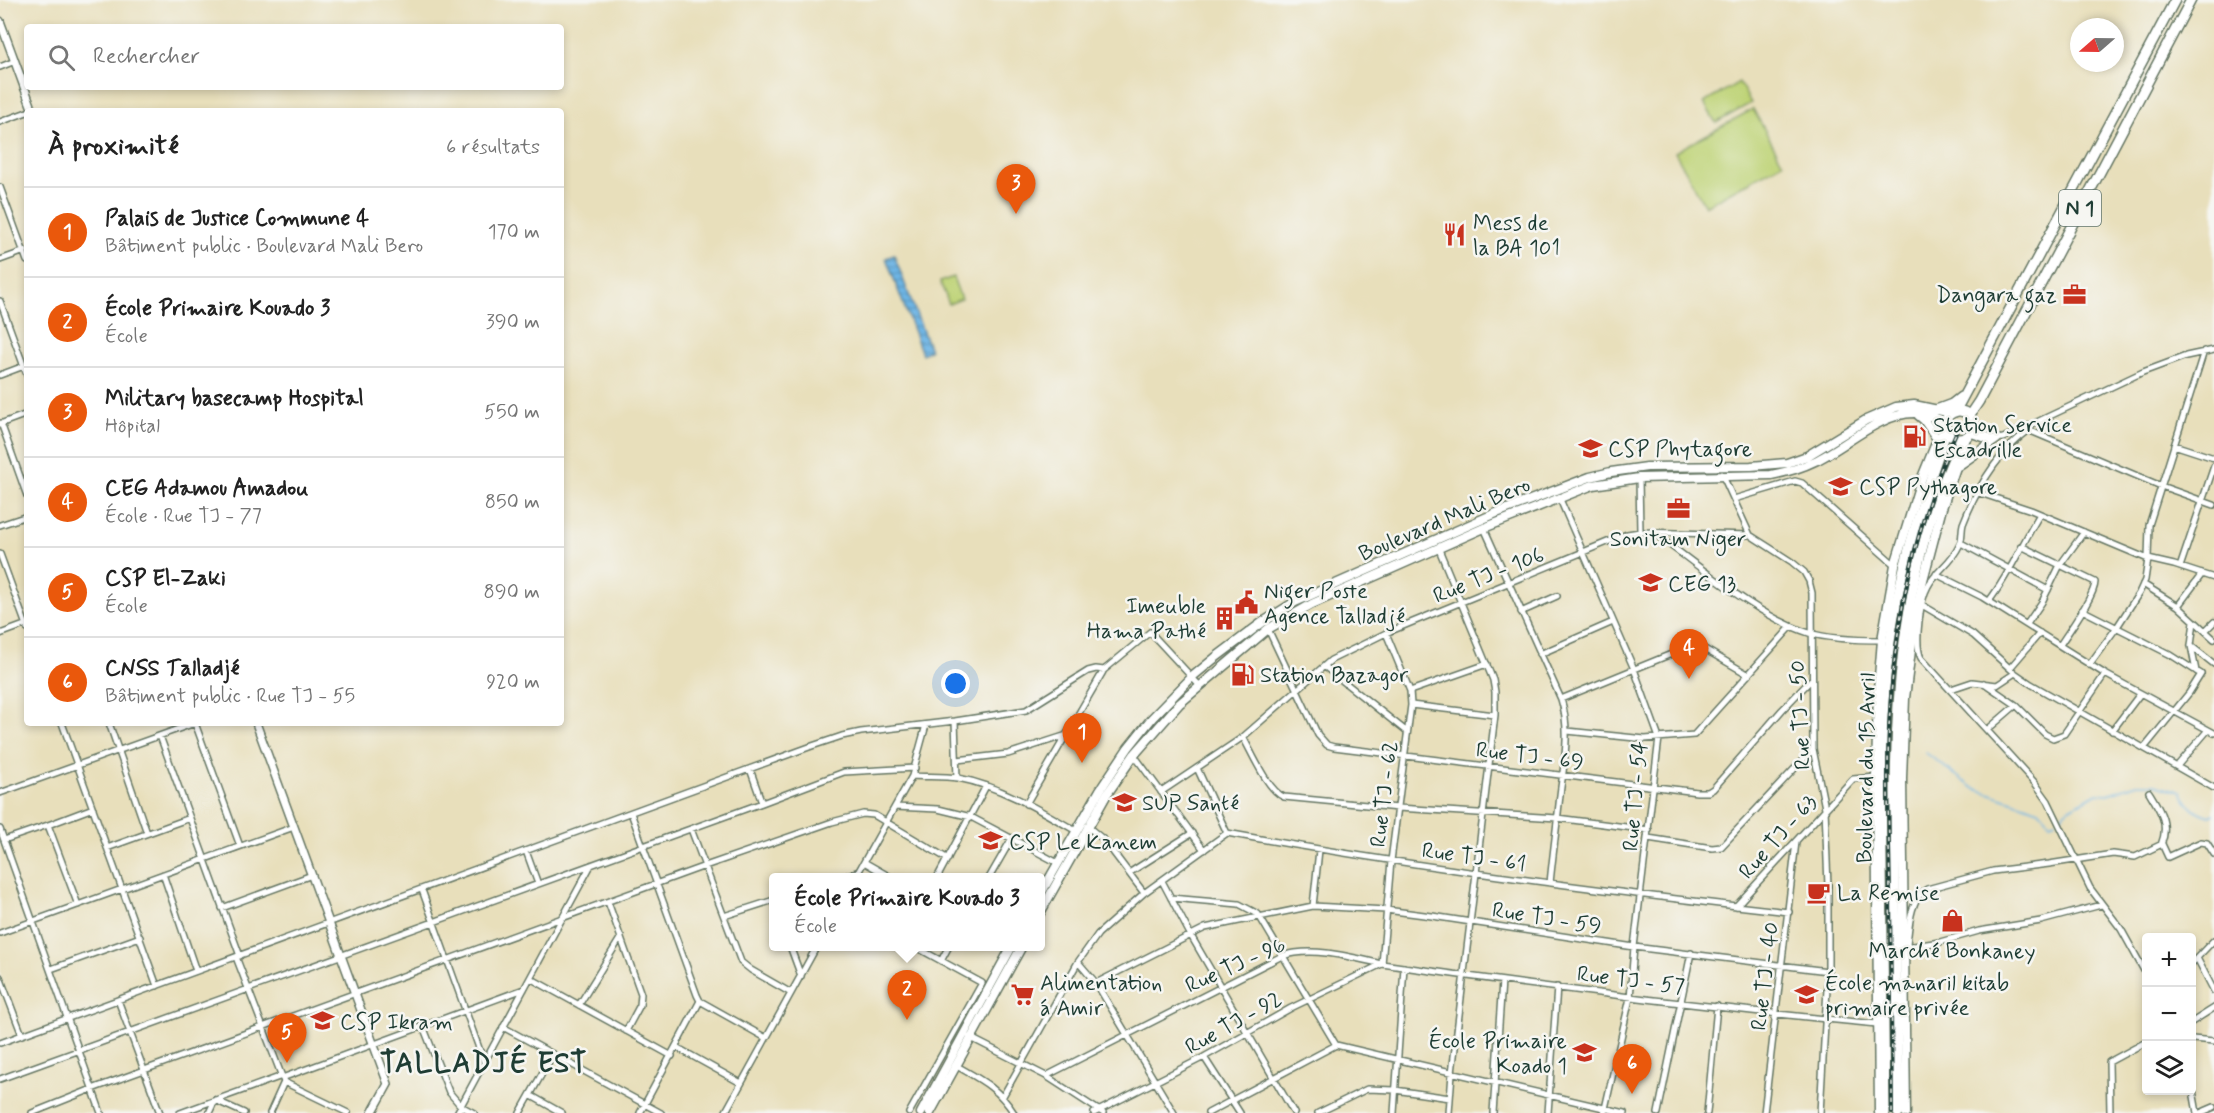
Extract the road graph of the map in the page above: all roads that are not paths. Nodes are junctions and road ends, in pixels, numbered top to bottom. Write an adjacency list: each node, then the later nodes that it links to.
1 (2175, 0): 20 (highway, N 1)
2 (2190, 0): 25 (highway, N 1)
3 (0, 21): 4 (street)
4 (15, 61): 5 (street); 6 (street)
5 (0, 67)
6 (24, 89)
7 (24, 90): 8 (street)
8 (30, 108)
9 (24, 113): 10 (street)
10 (0, 122)
11 (0, 187): 12 (street)
12 (24, 248)
13 (24, 251): 14 (street)
14 (0, 260)
15 (1, 304): 18 (street)
16 (2214, 350): 17 (street)
17 (2204, 351): 28 (street); 32 (street)
18 (24, 366): 19 (street)
19 (0, 375)
20 (1965, 394): 21 (highway); 22 (highway, N 1)
21 (1936, 410): 22 (main road, Boulevard Mali Bero); 35 (main road, Boulevard Mali Bero)
22 (1953, 412): 25 (highway); 27 (highway)
23 (1915, 413): 27 (main road); 30 (main road); 38 (main road, Boulevard Mali Bero)
24 (24, 415): 26 (street)
25 (1969, 416): 29 (highway)
26 (0, 423): 41 (street)
27 (1945, 427): 29 (highway); 30 (main road); 33 (main road, Boulevard du 15 Avril); 381 (highway, Boulevard du 15 Avril)
28 (2027, 429): 31 (street); 40 (street); 42 (street)
29 (1968, 435): 31 (street); 37 (main road, Boulevard du 15 Avril); 382 (highway, Boulevard du 15 Avril)
30 (1935, 436): 33 (main road, Boulevard du 15 Avril)
31 (1997, 440): 37 (main road)
32 (2174, 445): 34 (street); 40 (street)
33 (1935, 448): 62 (main road, Boulevard du 15 Avril)
34 (2214, 458)
35 (1718, 466): 38 (street); 55 (main road, Boulevard Mali Bero)
36 (2214, 466): 45 (street)
37 (1956, 468): 262 (main road, Boulevard du 15 Avril)
38 (1722, 476): 39 (main road, Boulevard Mali Bero); 44 (street)
39 (1639, 478): 43 (main road, Boulevard Mali Bero); 51 (street)
40 (2161, 486): 45 (street); 61 (street)
41 (24, 488)
42 (1977, 492): 47 (street); 56 (street)
43 (1559, 497): 50 (main road, Boulevard Mali Bero); 59 (street, Rue TJ - 54)
44 (1734, 499): 54 (street); 62 (street)
45 (2202, 500): 46 (street); 64 (street)
46 (2214, 505)
47 (2040, 514): 52 (street); 57 (street)
48 (24, 517): 49 (street)
49 (0, 525)
50 (1484, 528): 58 (main road, Boulevard Mali Bero); 69 (street)
51 (1640, 532): 53 (street, Rue TJ - 106); 59 (street, Rue TJ - 106)
52 (2084, 532): 61 (street); 63 (street)
53 (1653, 534): 54 (street); 85 (street)
54 (1750, 535): 92 (street, Rue TJ - 50)
55 (1435, 540): 58 (street); 109 (main road, Boulevard Mali Bero)
56 (1961, 543): 65 (street); 66 (street)
57 (2021, 546): 63 (street); 65 (street)
58 (1439, 549): 74 (street); 87 (main road, Boulevard Mali Bero)
59 (1583, 552): 69 (street, Rue TJ - 106); 81 (street, Rue TJ - 54)
60 (0, 554): 79 (street)
61 (2148, 559): 64 (street); 70 (street)
62 (1895, 565): 94 (main road, Boulevard du 15 Avril)
63 (2060, 566): 71 (street); 77 (street)
64 (2180, 567): 67 (street)
65 (2011, 570): 71 (street); 73 (street)
66 (1936, 574): 73 (street); 75 (street)
67 (2202, 574): 68 (street); 76 (street)
68 (2214, 578)
69 (1508, 584): 74 (street, Rue TJ - 106); 78 (street)
70 (2143, 584): 76 (street); 86 (street)
71 (2048, 590): 83 (street)
72 (1557, 596): 78 (street)
73 (1989, 601): 83 (street)
74 (1462, 603): 89 (street, Rue TJ - 106); 98 (street)
75 (1922, 605): 102 (street); 113 (street)
76 (2178, 606): 80 (street)
77 (2082, 610): 86 (street); 95 (street)
78 (1521, 612): 97 (street)
79 (24, 617)
80 (2194, 621): 88 (street); 96 (street)
81 (1613, 622): 97 (street); 103 (street, Rue TJ - 54)
82 (2214, 622): 88 (street)
83 (2027, 624): 90 (street)
84 (24, 626): 91 (street)
85 (1791, 627): 92 (street); 108 (street)
86 (2117, 627): 100 (street); 105 (street)
87 (1268, 629): 112 (main road, Boulevard Mali Bero); 114 (street, Rue TJ - 69)
88 (2205, 631): 93 (street)
89 (1386, 633): 101 (street, Rue TJ - 106); 115 (street, Rue TJ - 62)
90 (2040, 633): 95 (street); 102 (street)
91 (0, 634)
92 (1812, 634): 94 (street); 110 (street, Rue TJ - 50)
93 (2214, 639)
94 (1882, 640): 153 (main road, Boulevard du 15 Avril)
95 (2060, 645): 100 (street)
96 (2191, 646): 99 (street); 105 (street)
97 (1540, 654): 117 (street)
98 (1487, 664): 115 (street); 122 (street)
99 (2214, 664)
100 (2089, 665): 107 (street)
101 (1323, 666): 114 (street, Rue TJ - 106); 134 (street)
102 (2010, 668): 106 (street)
103 (1634, 669): 108 (street); 117 (street); 138 (street, Rue TJ - 54)
104 (1104, 670): 109 (street); 123 (street); 136 (street)
105 (2196, 671): 121 (street)
106 (2015, 673): 111 (street); 120 (street)
107 (2105, 674): 116 (street); 120 (street)
108 (1749, 675): 138 (street)
109 (1192, 677): 112 (street); 174 (main road, Boulevard Mali Bero)
110 (1811, 680): 140 (street, Rue TJ - 50); 157 (street, Rue TJ - 69)
111 (1984, 682): 113 (street); 119 (street)
112 (1199, 685): 142 (main road, Boulevard Mali Bero)
113 (1951, 689): 130 (street)
114 (1297, 690): 137 (street, Rue TJ - 106); 143 (street, Rue TJ - 69)
115 (1410, 691): 118 (street, Rue TJ - 62)
116 (2140, 694): 121 (street); 132 (street)
117 (1561, 699): 131 (street)
118 (1411, 705): 122 (street); 134 (street, Rue TJ - 62)
119 (2016, 705): 120 (street); 130 (street)
120 (2078, 712): 132 (street)
121 (2174, 712): 133 (street); 139 (street)
122 (1495, 715): 147 (street)
123 (955, 721): 124 (street); 144 (street)
124 (926, 725): 148 (street); 150 (street)
125 (63, 726): 146 (street)
126 (110, 726): 141 (street)
127 (187, 726): 135 (street)
128 (196, 726): 188 (street)
129 (257, 726): 175 (street)
130 (1987, 730): 198 (street)
131 (1567, 731): 138 (street); 151 (street)
132 (2112, 731): 139 (street)
133 (2211, 731): 145 (street)
134 (1407, 732): 143 (street, Rue TJ - 62)
135 (160, 736): 141 (street); 170 (street)
136 (1065, 736): 144 (street); 162 (street)
137 (1243, 737): 149 (street, Rue TJ - 106); 165 (street)
138 (1659, 738): 157 (street, Rue TJ - 54)
139 (2145, 747): 145 (street)
140 (1813, 749): 166 (street, Rue TJ - 50); 184 (street)
141 (118, 751): 146 (street); 180 (street)
142 (1134, 755): 158 (street); 174 (main road, Boulevard Mali Bero)
143 (1404, 756): 147 (street, Rue TJ - 69); 165 (street, Rue TJ - 62)
144 (957, 760): 154 (street)
145 (2178, 765): 155 (street)
146 (77, 766): 160 (street); 164 (street)
147 (1489, 766): 151 (street, Rue TJ - 69); 168 (street)
148 (915, 768): 152 (street); 161 (street)
149 (1197, 768): 158 (street, Rue TJ - 106); 182 (street)
150 (750, 769): 161 (street); 167 (street)
151 (1563, 775): 157 (street, Rue TJ - 69); 171 (street)
152 (912, 776): 154 (street); 163 (street)
153 (1876, 777): 166 (street, Rue TJ - 63); 296 (main road, Boulevard du 15 Avril)
154 (957, 778): 156 (street)
155 (2213, 785)
156 (986, 786): 162 (street); 169 (street)
157 (1653, 787): 178 (street, Rue TJ - 54)
158 (1161, 792): 181 (street)
159 (2149, 792): 187 (street)
160 (0, 794)
161 (762, 803): 177 (street)
162 (1026, 804): 179 (street)
163 (895, 807): 169 (street); 172 (street)
164 (93, 808): 173 (street); 190 (street)
165 (1398, 808): 168 (street); 197 (street, Rue TJ - 62)
166 (1825, 808): 186 (street, Rue TJ - 63); 267 (street, Rue TJ - 50)
167 (631, 813): 189 (street); 193 (street)
168 (1483, 814): 171 (street); 211 (street)
169 (971, 817): 183 (street); 196 (street)
170 (190, 818): 180 (street); 195 (street)
171 (1557, 818): 178 (street); 213 (street)
172 (886, 823): 196 (street); 199 (street); 202 (street)
173 (48, 825): 185 (street); 225 (street)
174 (1084, 825): 179 (main road, Boulevard Mali Bero); 208 (street); 226 (main road, Boulevard Mali Bero)
175 (294, 826): 188 (street); 210 (street)
176 (0, 829): 185 (street)
177 (691, 829): 189 (street); 202 (street)
178 (1649, 830): 184 (street, Rue TJ - 54)
179 (1076, 831): 200 (main road, Boulevard Mali Bero)
180 (147, 833): 190 (street)
181 (1192, 833): 191 (street); 208 (street)
182 (1227, 833): 191 (street); 192 (street, Rue TJ - 61)
183 (1012, 838): 200 (street); 207 (street)
184 (1648, 838): 220 (street, Rue TJ - 54)
185 (4, 840): 235 (street)
186 (1796, 842): 228 (street, Rue TJ - 63); 231 (street, Rue TJ - 40)
187 (2161, 845): 194 (street); 198 (street)
188 (240, 846): 195 (street)
189 (643, 846): 201 (street); 215 (street)
190 (107, 848): 217 (street)
191 (1204, 850): 212 (street)
192 (1319, 850): 197 (street, Rue TJ - 61); 227 (street)
193 (526, 851): 214 (street); 218 (street)
194 (2214, 854)
195 (205, 859): 209 (street); 229 (street)
196 (948, 859): 206 (street)
197 (1391, 861): 211 (street, Rue TJ - 61); 230 (street, Rue TJ - 62)
198 (2076, 861): 224 (street); 245 (street)
199 (864, 862): 203 (street); 205 (street)
200 (1058, 863): 216 (main road, Boulevard Mali Bero)
201 (591, 865): 214 (street); 234 (street)
202 (705, 866): 215 (street); 232 (street)
203 (859, 871): 204 (street)
204 (854, 873)
205 (883, 873)
206 (940, 873)
207 (992, 873)
208 (1129, 873): 219 (street)
209 (163, 874): 217 (street); 266 (street)
210 (312, 875): 229 (street); 238 (street)
211 (1477, 875): 213 (street, Rue TJ - 61); 237 (street)
212 (1162, 881): 219 (street); 221 (street)
213 (1550, 883): 220 (street, Rue TJ - 61)
214 (538, 884): 236 (street)
215 (657, 884): 223 (street); 285 (street)
216 (1045, 887)
217 (122, 889): 225 (street); 241 (street)
218 (422, 890): 236 (street); 238 (street)
219 (1144, 893): 259 (street)
220 (1641, 896): 228 (street, Rue TJ - 61); 244 (street, Rue TJ - 54)
221 (1171, 898): 233 (street); 240 (street)
222 (769, 901): 232 (street)
223 (608, 902): 234 (street); 242 (street)
224 (2101, 904): 245 (street); 263 (street)
225 (78, 905): 235 (street)
226 (1045, 905)
227 (1313, 906): 230 (street, Rue TJ - 59); 233 (street, Rue TJ - 59)
228 (1736, 906): 231 (street, Rue TJ - 61)
229 (222, 908): 255 (street)
230 (1386, 910): 237 (street, Rue TJ - 59); 260 (street, Rue TJ - 62)
231 (1789, 912): 261 (street, Rue TJ - 40)
232 (724, 916): 281 (street)
233 (1261, 917): 240 (street, Rue TJ - 59); 254 (street)
234 (561, 920): 257 (street); 271 (street)
235 (32, 921): 239 (street); 265 (street)
236 (434, 922): 253 (street); 257 (street)
237 (1472, 922): 244 (street, Rue TJ - 59); 269 (street)
238 (330, 924): 253 (street); 255 (street)
239 (0, 933)
240 (1190, 934): 273 (street, Rue TJ - 59); 276 (street)
241 (140, 937): 265 (street); 274 (street)
242 (621, 937): 288 (street); 300 (street)
243 (2214, 940): 256 (street)
244 (1634, 947): 252 (street, Rue TJ - 59); 283 (street, Rue TJ - 54)
245 (1907, 947): 262 (street)
246 (792, 951): 268 (street)
247 (814, 951): 268 (street)
248 (923, 951): 258 (street)
249 (946, 951): 258 (street)
250 (1010, 951): 305 (main road)
251 (1019, 951): 305 (main road)
252 (1691, 953): 261 (street, Rue TJ - 59); 287 (street)
253 (341, 954): 278 (street); 282 (street)
254 (1282, 956): 260 (street, Rue TJ - 96); 276 (street, Rue TJ - 96); 286 (street)
255 (238, 957): 266 (street); 278 (street)
256 (2196, 958): 280 (street)
257 (448, 961): 282 (street); 291 (street)
258 (941, 961): 311 (street)
259 (1078, 962): 273 (street); 321 (street)
260 (1382, 964): 264 (street, Rue TJ - 57); 286 (street, Rue TJ - 92)
261 (1782, 964): 267 (street, Rue TJ - 59); 292 (street, Rue TJ - 40)
262 (1903, 966): 383 (main road, Boulevard du 15 Avril)
263 (2142, 967)
264 (1404, 968): 269 (street, Rue TJ - 57); 319 (street)
265 (51, 969): 293 (street)
266 (196, 971): 274 (street)
267 (1828, 971): 294 (street, Rue TJ - 50)
268 (801, 975): 281 (street)
269 (1465, 975): 272 (street, Rue TJ - 57); 324 (street)
270 (0, 977): 275 (street)
271 (530, 978): 279 (street); 288 (street)
272 (1502, 981): 277 (street, Rue TJ - 57); 331 (street)
273 (1096, 983): 303 (street)
274 (157, 986): 284 (street)
275 (2, 987): 304 (street)
276 (1219, 987): 302 (street); 303 (street, Rue TJ - 96)
277 (1557, 987): 283 (street, Rue TJ - 57); 335 (street)
278 (248, 988): 299 (street); 301 (street)
279 (524, 989): 291 (street); 298 (street)
280 (2214, 991)
281 (791, 993): 306 (street)
282 (355, 995): 299 (street); 310 (street)
283 (1630, 998): 287 (street, Rue TJ - 57); 344 (street, Rue TJ - 54)
284 (118, 1000): 293 (street); 301 (street)
285 (700, 1000): 306 (street); 314 (street)
286 (1307, 1000): 302 (street, Rue TJ - 92); 313 (street)
287 (1682, 1002): 289 (street, Rue TJ - 57); 376 (street)
288 (579, 1005): 300 (street)
289 (1717, 1006): 292 (street, Rue TJ - 57); 377 (street)
290 (2214, 1008): 295 (street)
291 (466, 1010): 297 (street); 320 (street)
292 (1777, 1013): 294 (street, Rue TJ - 57); 378 (street, Rue TJ - 40)
293 (68, 1019): 304 (street); 315 (street)
294 (1825, 1019): 296 (street, Rue TJ - 57); 379 (street, Rue TJ - 50)
295 (2196, 1019)
296 (1877, 1024): 380 (main road, Boulevard du 15 Avril)
297 (423, 1026): 310 (street); 342 (street)
298 (503, 1027): 316 (street); 320 (street)
299 (263, 1028): 323 (street); 328 (street)
300 (626, 1031): 317 (street)
301 (130, 1032): 315 (street); 323 (street)
302 (1247, 1033): 318 (street, Rue TJ - 92); 326 (street)
303 (1126, 1034): 325 (street, Rue TJ - 96); 329 (street)
304 (22, 1035): 309 (street)
305 (967, 1037): 311 (main road); 321 (street); 322 (main road)
306 (766, 1038): 330 (street)
307 (2196, 1039): 308 (street)
308 (2214, 1041)
309 (0, 1043)
310 (373, 1044): 328 (street); 354 (street)
311 (953, 1044): 362 (street); 363 (main road)
312 (2142, 1044): 384 (street)
313 (1336, 1045): 319 (street); 326 (street)
314 (676, 1047): 317 (street); 330 (street)
315 (79, 1051): 327 (street); 332 (street)
316 (553, 1054): 334 (street); 341 (street)
317 (672, 1056): 341 (street)
318 (1204, 1057): 329 (street, Rue TJ - 92); 340 (street)
319 (1397, 1059): 324 (street); 333 (street)
320 (484, 1062): 342 (street)
321 (1022, 1064): 325 (street); 337 (street)
322 (955, 1065): 337 (street); 364 (main road)
323 (144, 1070): 332 (street); 348 (street)
324 (1452, 1073): 331 (street); 338 (street)
325 (1046, 1076): 345 (street)
326 (1273, 1077): 340 (street); 369 (street)
327 (0, 1079)
328 (283, 1079): 339 (street); 352 (street); 353 (street)
329 (1155, 1082): 345 (street, Rue TJ - 92); 366 (street)
330 (741, 1083): 361 (street)
331 (1494, 1083): 335 (street); 373 (street)
332 (92, 1089): 346 (street); 347 (street)
333 (1395, 1090): 338 (street); 370 (street); 371 (street)
334 (530, 1095): 357 (street); 358 (street)
335 (1549, 1095): 344 (street); 374 (street)
336 (2194, 1095): 385 (street)
337 (1003, 1096): 365 (street)
338 (1450, 1098): 372 (street)
339 (215, 1100): 349 (street); 350 (street); 351 (street)
340 (1232, 1100): 367 (street); 368 (street)
341 (645, 1104): 359 (street); 360 (street)
342 (461, 1106): 355 (street); 356 (street)
343 (2214, 1107): 385 (street)
344 (1604, 1110): 375 (street)
345 (1099, 1112)
346 (32, 1113)
347 (101, 1113)
348 (160, 1113)
349 (180, 1113)
350 (208, 1113)
351 (244, 1113)
352 (270, 1113)
353 (348, 1113)
354 (372, 1113)
355 (457, 1113)
356 (474, 1113)
357 (520, 1113)
358 (562, 1113)
359 (640, 1113)
360 (662, 1113)
361 (725, 1113)
362 (909, 1113)
363 (921, 1113)
364 (930, 1113)
365 (1014, 1113)
366 (1174, 1113)
367 (1208, 1113)
368 (1240, 1113)
369 (1294, 1113)
370 (1318, 1113)
371 (1394, 1113)
372 (1449, 1113)
373 (1493, 1113)
374 (1548, 1113)
375 (1625, 1113)
376 (1658, 1113)
377 (1707, 1113)
378 (1764, 1113)
379 (1820, 1113)
380 (1879, 1113)
381 (1885, 1113)
382 (1898, 1113)
383 (1906, 1113)
384 (2110, 1113)
385 (2198, 1113)

